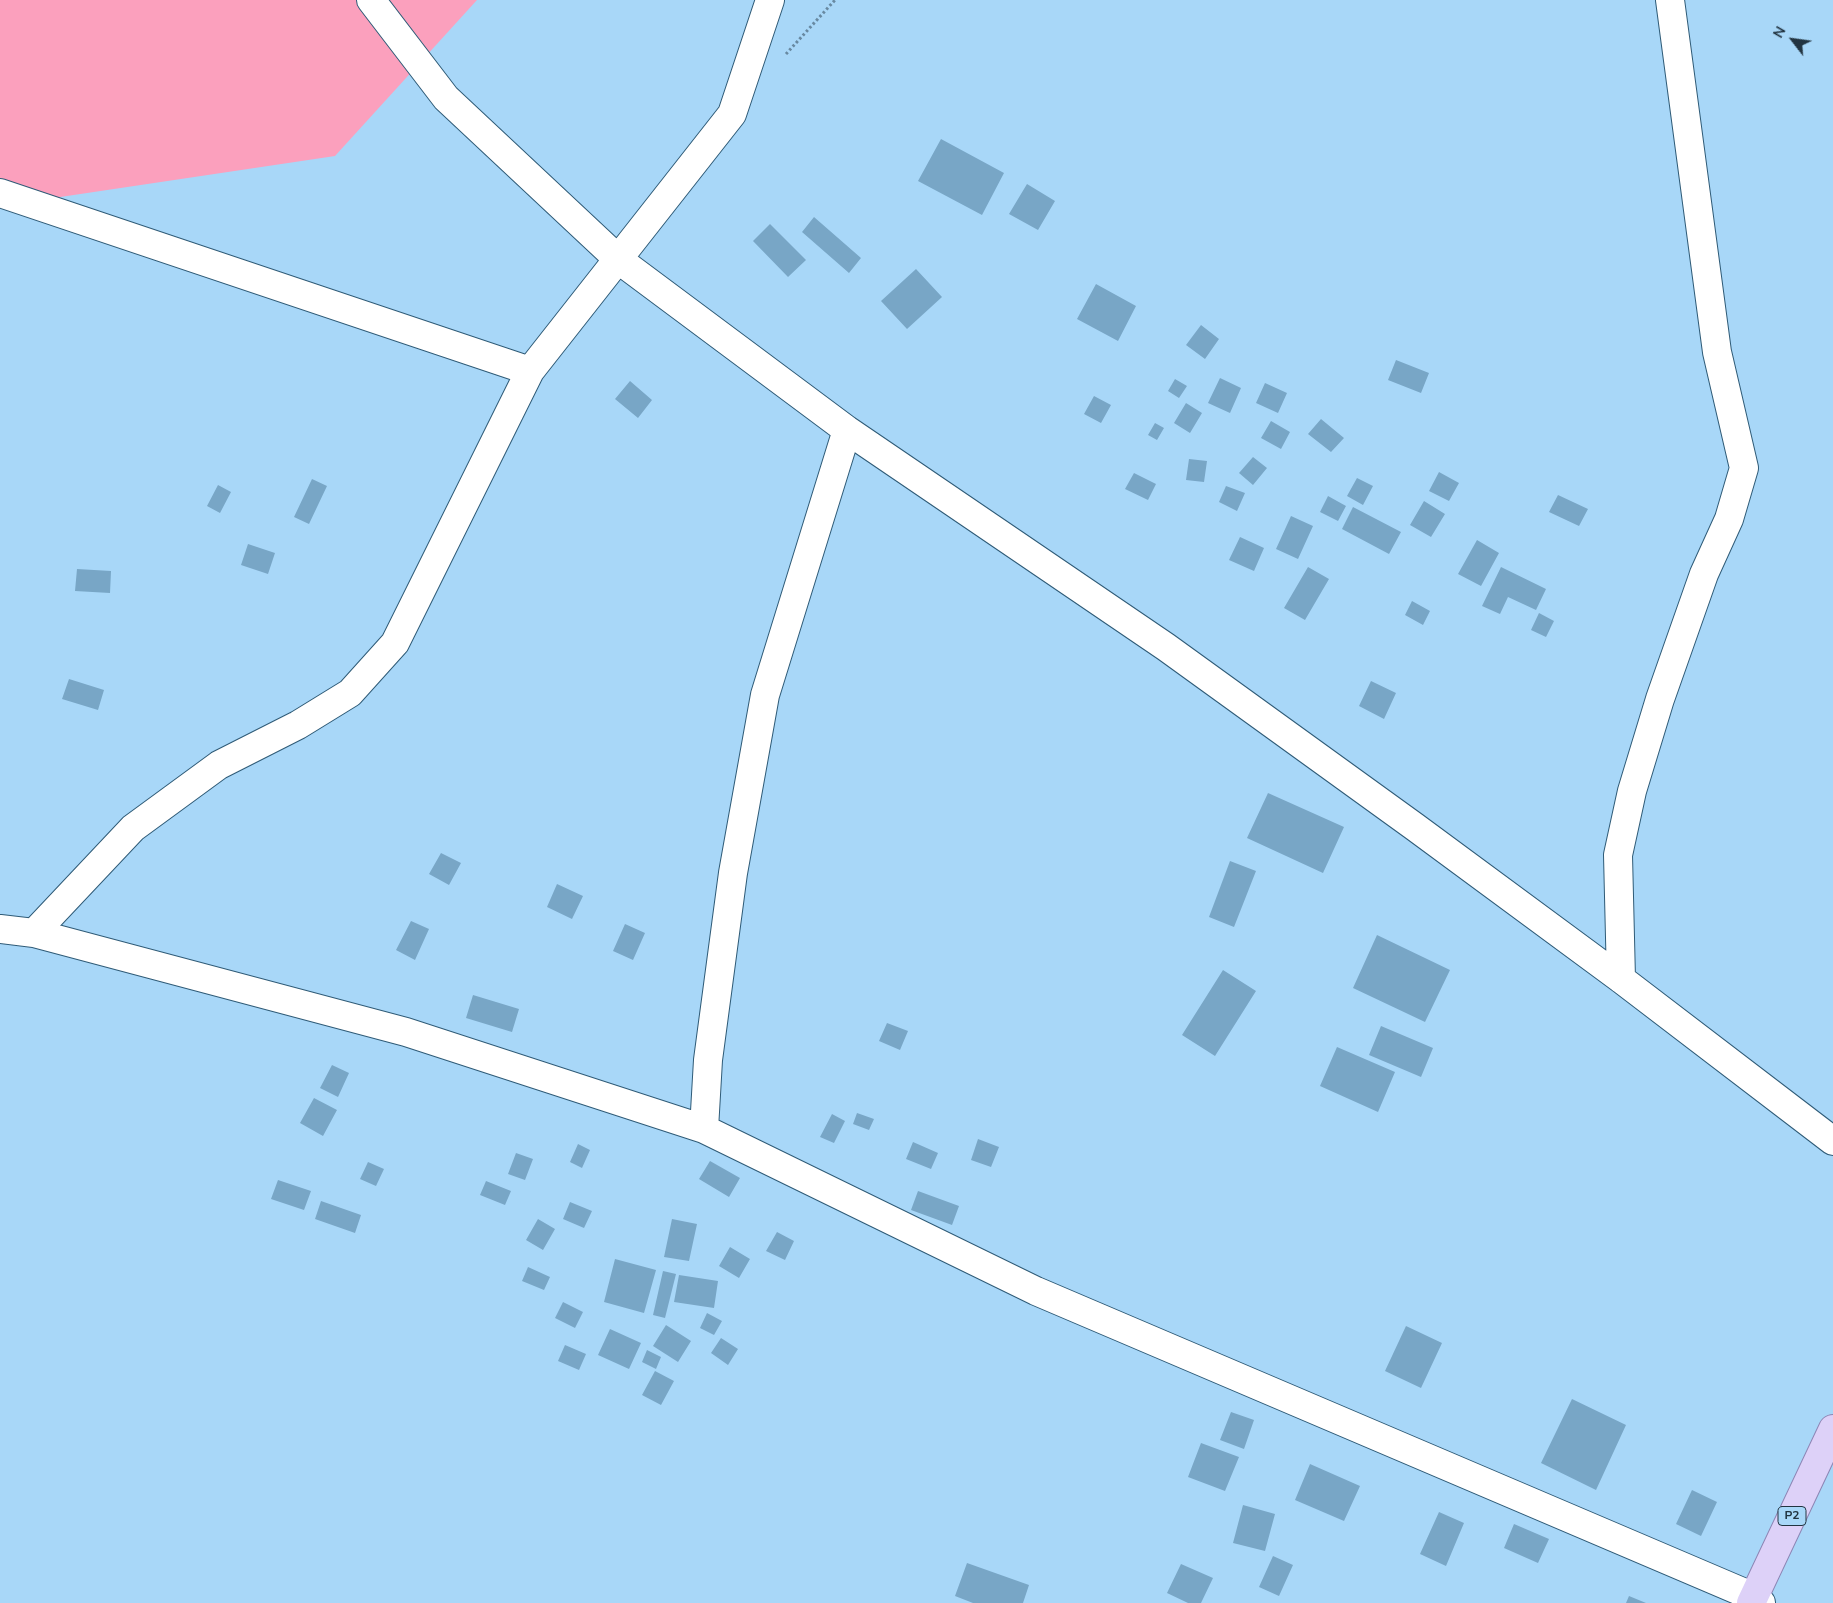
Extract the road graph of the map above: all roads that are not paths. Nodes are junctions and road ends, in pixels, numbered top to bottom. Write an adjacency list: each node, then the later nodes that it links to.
1 (371, 0): 5 (street)
2 (770, 0): 5 (street)
3 (1670, 0): 10 (street)
4 (0, 193): 6 (street)
5 (619, 260): 6 (street); 7 (street)
6 (530, 371): 9 (street)
7 (847, 430): 10 (street); 11 (street)
8 (0, 929): 9 (street)
9 (34, 933): 11 (street)
10 (1621, 980): 12 (street)
11 (704, 1129): 14 (street)
12 (1833, 1141)
13 (1833, 1429): 14 (main road, P2)
14 (1755, 1601)

